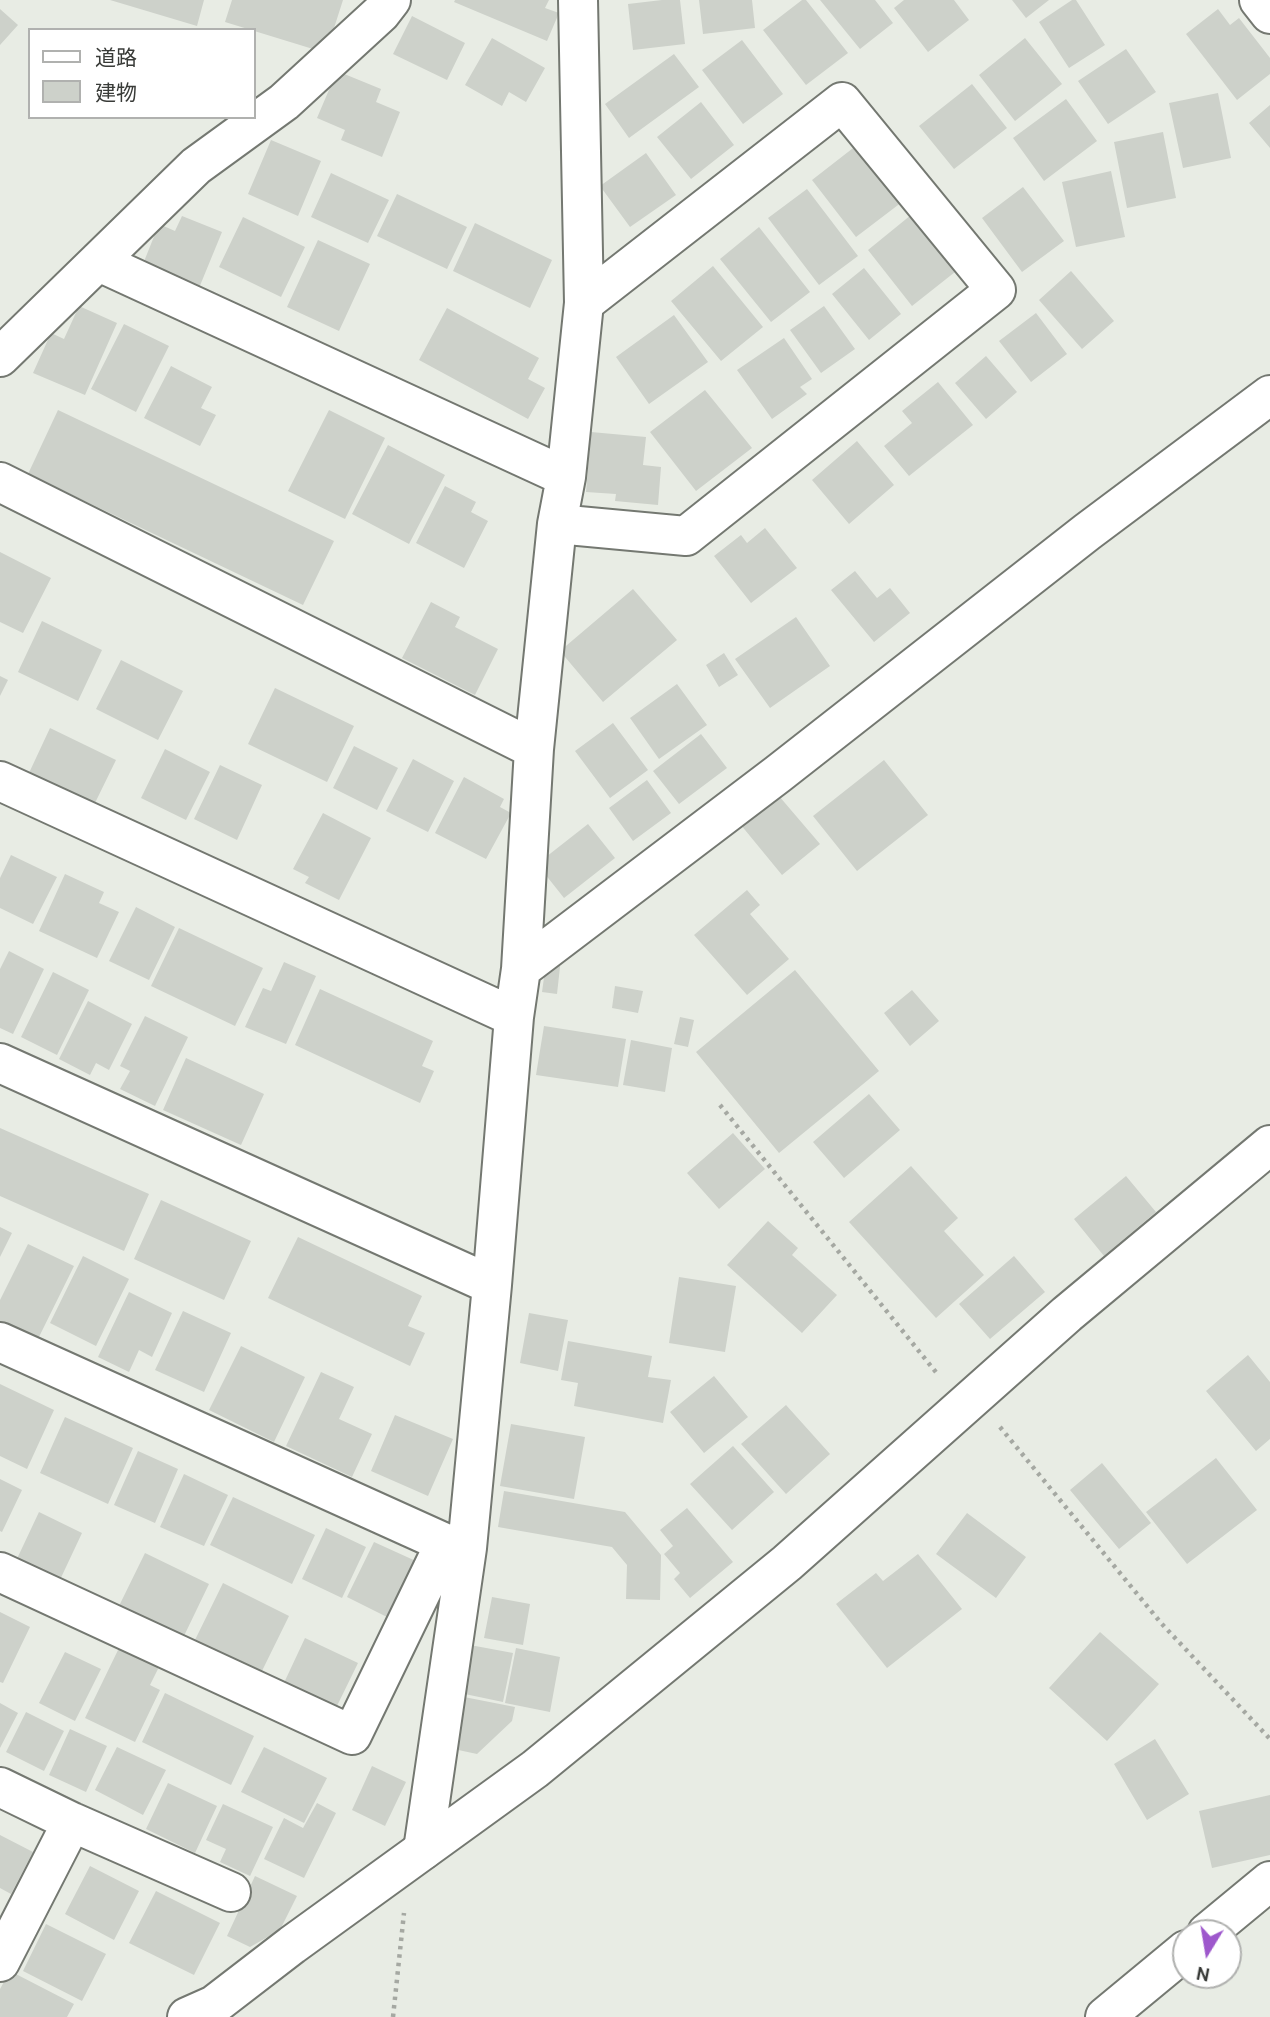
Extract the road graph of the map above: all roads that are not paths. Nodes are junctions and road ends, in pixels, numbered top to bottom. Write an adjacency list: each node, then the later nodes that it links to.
1 (391, 0): 5 (street)
2 (578, 0): 6 (street)
3 (1259, 0): 4 (street)
4 (1270, 14)
5 (99, 262): 7 (street); 9 (street)
6 (584, 303): 9 (street); 11 (street)
7 (0, 357)
8 (1270, 395): 14 (street)
9 (566, 477): 11 (street)
10 (0, 482): 12 (street)
11 (557, 524): 12 (street)
12 (534, 749): 14 (street)
13 (0, 780): 15 (street)
14 (521, 969): 15 (street)
15 (514, 1017): 18 (street)
16 (0, 1063): 18 (street)
17 (1270, 1145): 24 (street)
18 (492, 1286): 20 (street)
19 (0, 1342): 20 (street)
20 (456, 1546): 21 (street); 24 (street)
21 (0, 1572)
22 (0, 1787): 23 (street)
23 (72, 1822): 26 (street); 28 (street)
24 (423, 1850): 30 (street)
25 (1270, 1881): 27 (street)
26 (231, 1892)
27 (1224, 1919)
28 (0, 1962)
29 (1172, 1962): 31 (street)
30 (187, 2017)
31 (1105, 2017)

